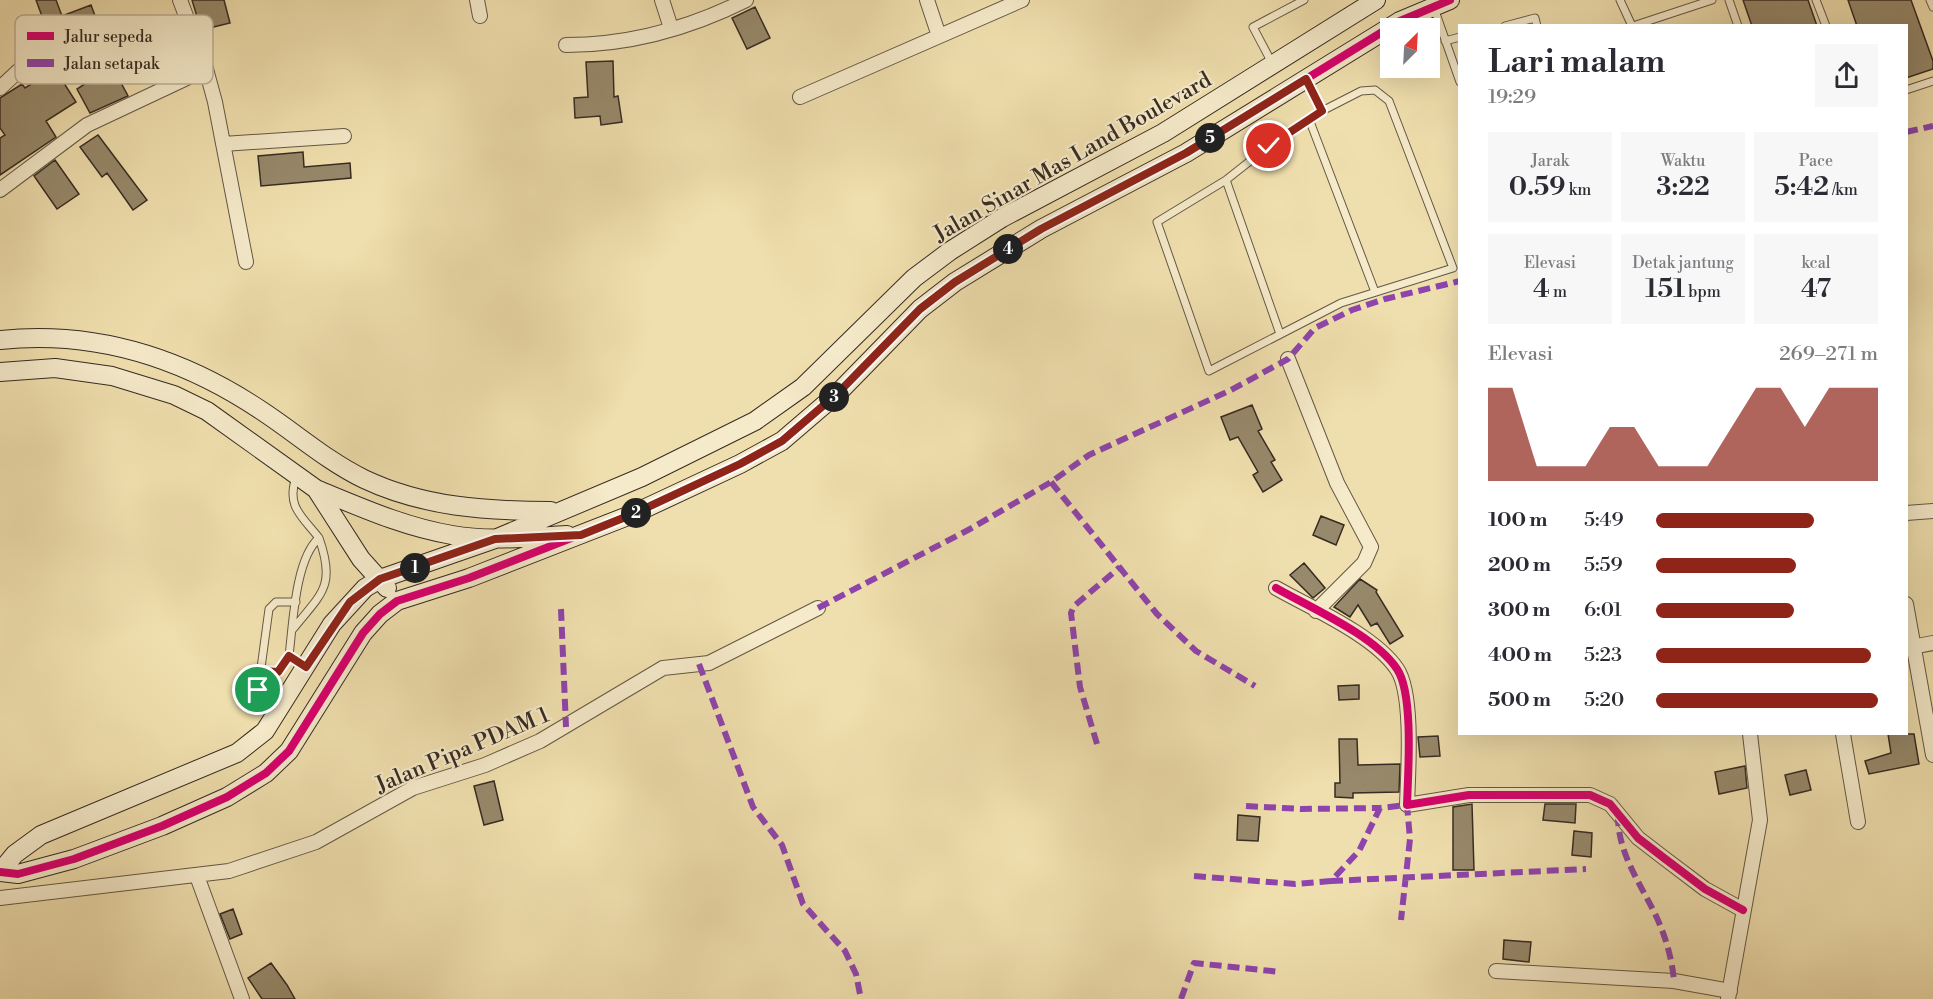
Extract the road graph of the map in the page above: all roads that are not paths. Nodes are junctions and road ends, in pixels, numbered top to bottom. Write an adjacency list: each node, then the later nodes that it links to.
1 (180, 0): 16 (street)
2 (477, 0): 17 (street)
3 (662, 0): 24 (street)
4 (746, 0): 24 (street)
5 (927, 0): 25 (street)
6 (1022, 0): 25 (street)
7 (1305, 0): 30 (lane)
8 (1376, 0): 28 (street, Jalan Sinar Mas Land Boulevard)
9 (1620, 0): 20 (lane)
10 (1712, 0): 21 (lane)
11 (1729, 0): 22 (lane)
12 (1816, 0): 23 (lane)
13 (1930, 0): 15 (lane)
14 (1442, 3): 27 (lane); 31 (street, Jalan Sinar Mas Land Boulevard)
15 (1933, 7)
16 (186, 15)
17 (480, 16)
18 (1512, 24): 19 (lane)
19 (1537, 24)
20 (1632, 24)
21 (1639, 24)
22 (1737, 24)
23 (1825, 24)
24 (671, 28): 29 (street)
25 (939, 36): 40 (street)
26 (1458, 38): 27 (lane)
27 (1445, 41): 33 (lane)
28 (1309, 43): 30 (street, Jalan Sinar Mas Land Boulevard); 31 (street)
29 (566, 45)
30 (1273, 65): 56 (street, Jalan Sinar Mas Land Boulevard)
31 (1325, 66): 34 (street, Jalan Sinar Mas Land Boulevard)
32 (15, 74): 38 (street)
33 (1458, 77)
34 (1306, 79): 41 (lane); 60 (street, Jalan Sinar Mas Land Boulevard)
35 (1933, 81): 39 (lane)
36 (175, 84): 46 (street)
37 (210, 84): 44 (street)
38 (0, 88)
39 (1908, 89)
40 (800, 97)
41 (1322, 111): 42 (lane); 48 (lane)
42 (1309, 119): 45 (lane); 48 (lane)
43 (344, 136): 44 (street)
44 (224, 144): 47 (street)
45 (1226, 180): 49 (lane); 49 (lane)
46 (0, 190)
47 (246, 262)
48 (1375, 292): 49 (lane)
49 (1280, 334)
50 (0, 340): 55 (street, Jalan Sinar Mas Land Boulevard)
51 (1288, 359): 68 (street)
52 (0, 372): 53 (street)
53 (297, 475): 54 (street); 61 (lane)
54 (316, 489): 59 (street); 63 (street)
55 (398, 493): 56 (street, Jalan Sinar Mas Land Boulevard); 59 (street)
56 (558, 511): 62 (street, Jalan Sinar Mas Land Boulevard)
57 (1933, 511): 58 (street)
58 (1908, 513)
59 (389, 518): 62 (street)
60 (581, 535): 62 (street); 65 (street, Jalan Sinar Mas Land Boulevard)
61 (319, 538): 66 (lane); 70 (lane)
62 (495, 539): 63 (street, Jalan Sinar Mas Land Boulevard)
63 (380, 579): 65 (street); 74 (street, Jalan Sinar Mas Land Boulevard)
64 (1275, 588): 68 (street)
65 (397, 601): 80 (street, Jalan Sinar Mas Land Boulevard)
66 (296, 602): 70 (lane); 75 (lane)
67 (818, 608): 84 (street, Jalan Pipa PDAM 1)
68 (1316, 611): 86 (street)
69 (1908, 626): 72 (street)
70 (293, 629): 73 (lane)
71 (1933, 643): 72 (street)
72 (1910, 647): 81 (street)
73 (289, 656): 74 (lane); 75 (lane)
74 (306, 667): 77 (street, Jalan Sinar Mas Land Boulevard)
75 (261, 671): 76 (lane)
76 (258, 690)
77 (266, 731): 80 (street); 83 (street, Jalan Sinar Mas Land Boulevard)
78 (1750, 735): 86 (street)
79 (1844, 735): 82 (street)
80 (289, 751): 83 (street, Jalan Sinar Mas Land Boulevard)
81 (1933, 754)
82 (1858, 822)
83 (1, 872)
84 (197, 876): 85 (street, Jalan Pipa PDAM 1); 89 (street)
85 (0, 898)
86 (1743, 910): 88 (street)
87 (1496, 970): 88 (street)
88 (1729, 995)
89 (242, 999)

